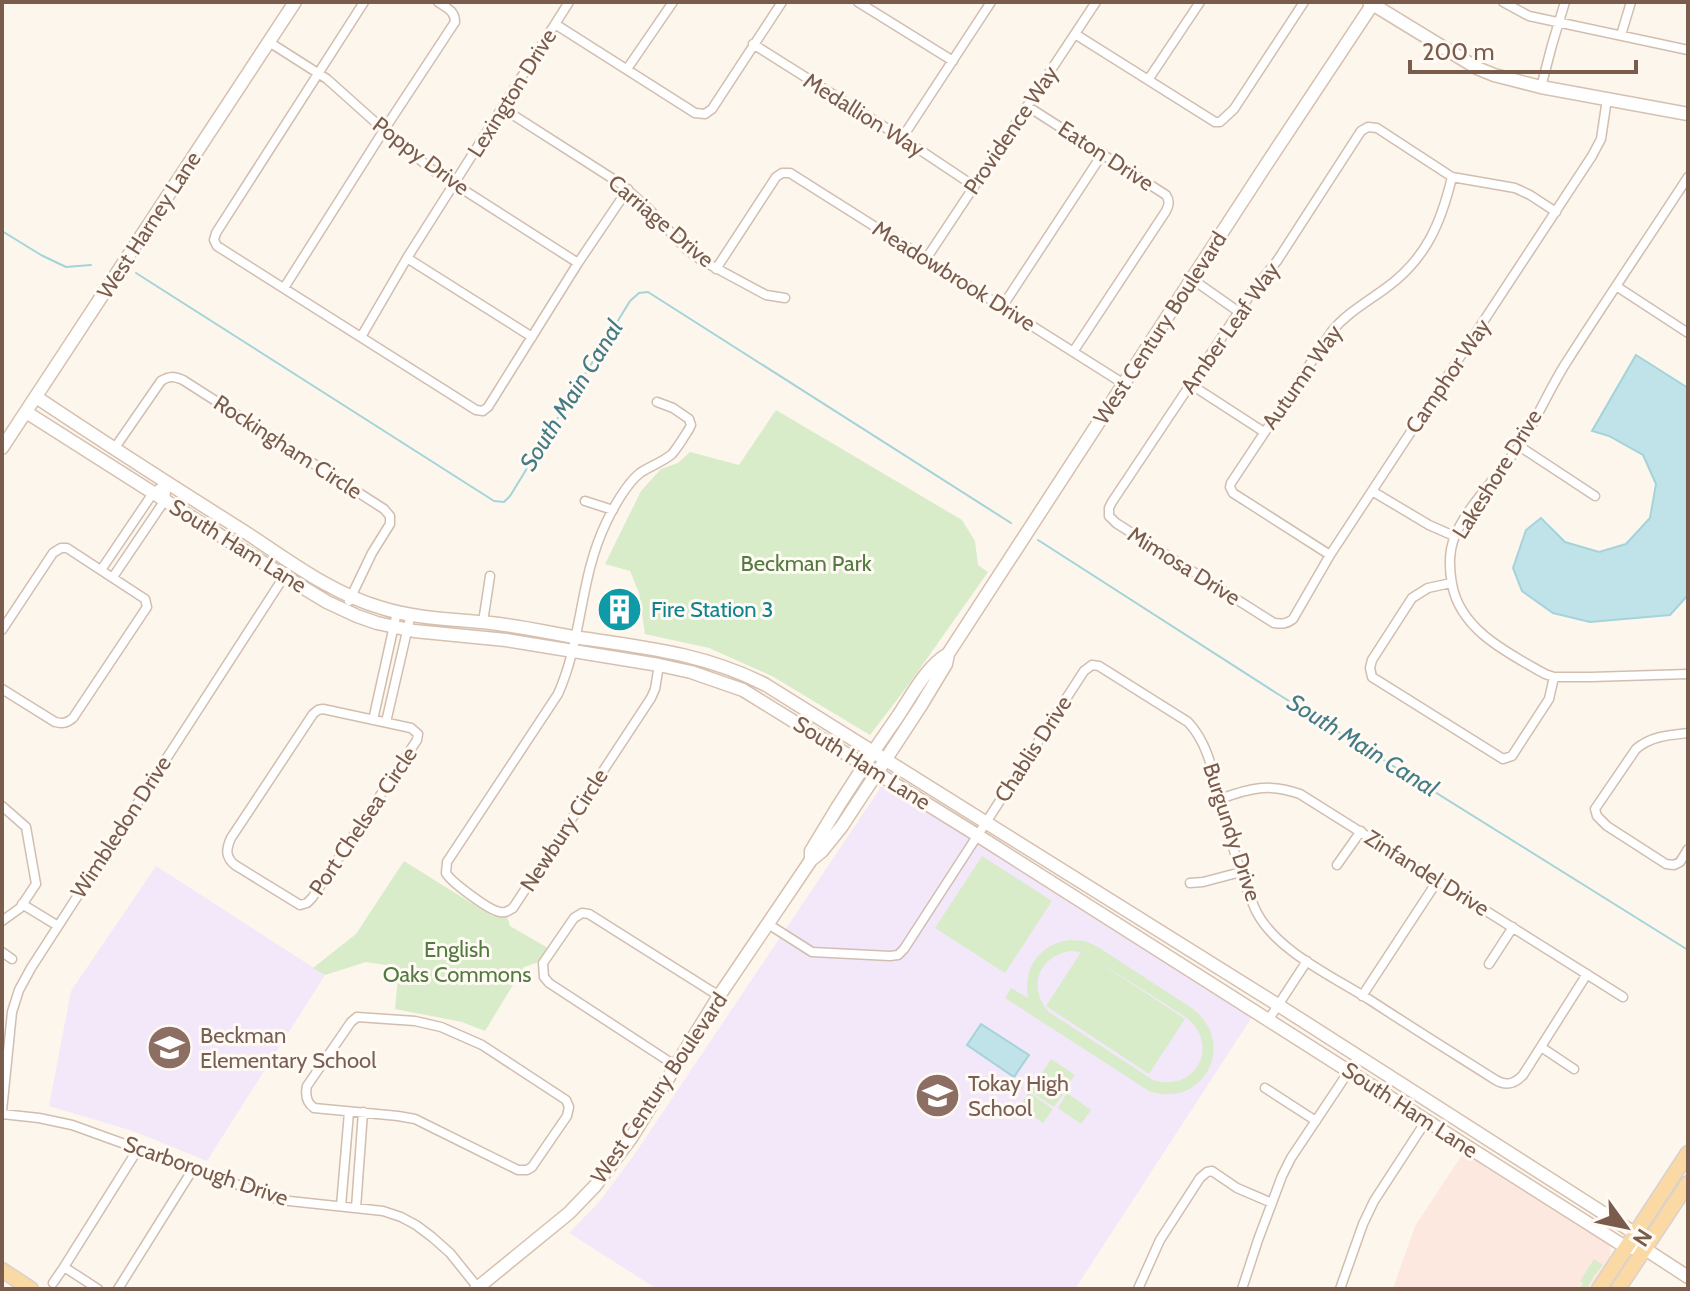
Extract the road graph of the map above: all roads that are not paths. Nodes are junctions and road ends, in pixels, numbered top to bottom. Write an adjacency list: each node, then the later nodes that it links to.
1 (295, 2): 20 (main road, West Harney Lane)
2 (364, 2): 25 (street)
3 (438, 2): 32 (street)
4 (569, 2): 17 (street, Lexington Drive)
5 (673, 2): 24 (street)
6 (782, 2): 21 (street)
7 (858, 2): 23 (street)
8 (991, 2): 23 (street)
9 (1096, 2): 18 (street, Providence Way)
10 (1200, 2): 26 (street)
11 (1304, 2): 26 (street)
12 (1503, 2): 16 (street)
13 (1565, 2): 16 (street)
14 (1631, 2): 19 (street)
15 (1372, 3): 27 (main road); 45 (main road, West Century Boulevard)
16 (1558, 23): 19 (street); 27 (street)
17 (555, 24): 24 (street); 30 (street, Lexington Drive)
18 (1075, 34): 26 (street); 29 (street, Providence Way)
19 (1621, 35): 22 (street)
20 (269, 42): 25 (street, Poppy Drive); 57 (main road, West Harney Lane)
21 (753, 44): 24 (street); 33 (street, Medallion Way)
22 (1688, 50)
23 (953, 61): 33 (street)
24 (627, 69)
25 (318, 74): 32 (street, Poppy Drive); 47 (street)
26 (1148, 80)
27 (1541, 87): 28 (main road)
28 (1607, 99): 31 (main road); 40 (street, Camphor Way)
29 (1027, 106): 34 (street, Eaton Drive); 38 (street, Providence Way)
30 (502, 108): 37 (street, Lexington Drive); 39 (street, Carriage Drive)
31 (1688, 114)
32 (384, 130): 37 (street, Poppy Drive); 47 (street)
33 (902, 138): 38 (street, Medallion Way)
34 (1103, 153): 49 (street); 54 (street, Eaton Drive)
35 (1452, 177): 40 (street); 50 (street, Amber Leaf Way); 60 (street, Autumn Way)
36 (1688, 177): 46 (street, Lakeshore Drive)
37 (454, 184): 41 (street, Lexington Drive); 43 (street, Poppy Drive)
38 (974, 186): 42 (street, Providence Way)
39 (628, 189): 43 (street); 44 (street, Carriage Drive)
40 (1556, 212): 65 (street, Camphor Way)
41 (407, 258): 52 (street, Lexington Drive); 53 (street)
42 (926, 259): 44 (street, Meadowbrook Drive); 49 (street, Meadowbrook Drive)
43 (578, 263): 53 (street)
44 (716, 269): 48 (street, Carriage Drive)
45 (1192, 279): 50 (street); 55 (main road, West Century Boulevard)
46 (1616, 286): 51 (street); 61 (street, Lakeshore Drive)
47 (284, 288): 52 (street)
48 (785, 298)
49 (1002, 307): 54 (street, Meadowbrook Drive)
50 (1239, 312): 56 (street, Amber Leaf Way)
51 (1688, 333)
52 (361, 337): 53 (street)
53 (532, 337)
54 (1073, 352): 55 (street, Meadowbrook Drive)
55 (1124, 384): 89 (main road, West Century Boulevard)
56 (1190, 384): 60 (street); 71 (street, Amber Leaf Way)
57 (36, 397): 59 (main road, West Harney Lane); 63 (main road, South Ham Lane)
58 (657, 402): 70 (street)
59 (26, 412): 62 (main road, West Harney Lane); 66 (main road, South Ham Lane)
60 (1264, 432): 73 (street, Autumn Way)
61 (1519, 446): 67 (street); 72 (street, Lakeshore Drive)
62 (2, 448)
63 (114, 449): 64 (main road, South Ham Lane); 80 (street, Rockingham Circle)
64 (167, 483): 66 (street); 68 (street); 74 (main road, South Ham Lane)
65 (1372, 491): 72 (street); 73 (street, Camphor Way)
66 (153, 493): 68 (main road, South Ham Lane); 75 (street)
67 (1595, 496)
68 (165, 500): 76 (main road, South Ham Lane); 78 (street)
69 (585, 501): 70 (street)
70 (613, 510): 87 (street)
71 (1108, 514): 83 (street, Mimosa Drive)
72 (1454, 536): 79 (street, Lakeshore Drive)
73 (1330, 555): 83 (street, Camphor Way)
74 (293, 563): 76 (street, Wimbledon Drive); 80 (main road, South Ham Lane)
75 (101, 570): 78 (street); 86 (street)
76 (284, 576): 81 (main road, South Ham Lane); 118 (street, Wimbledon Drive)
77 (490, 576): 84 (street)
78 (113, 577): 94 (street)
79 (1451, 583): 93 (street, Lakeshore Drive); 93 (street)
80 (351, 597): 81 (street, Rockingham Circle); 82 (main road, South Ham Lane)
81 (345, 611): 85 (main road, South Ham Lane)
82 (404, 613): 84 (main road, South Ham Lane); 85 (street, Port Chelsea Circle); 85 (street, Port Chelsea Circle)
83 (1262, 616)
84 (483, 622): 87 (main road, South Ham Lane)
85 (401, 628): 88 (main road, South Ham Lane); 95 (street, Port Chelsea Circle); 96 (street, Port Chelsea Circle)
86 (2, 630)
87 (576, 637): 88 (street); 100 (main road, South Ham Lane)
88 (573, 652): 90 (main road, South Ham Lane); 90 (street, Newbury Circle)
89 (948, 654): 100 (main road, West Century Boulevard); 101 (main road, West Century Boulevard)
90 (659, 665): 102 (main road, South Ham Lane)
91 (1092, 665): 104 (street, Burgundy Drive); 106 (street, Chablis Drive)
92 (1688, 674): 93 (street, Lakeshore Drive)
93 (1554, 677)
94 (2, 689)
95 (373, 720): 96 (street, Port Chelsea Circle); 99 (street, Port Chelsea Circle)
96 (386, 722): 99 (street, Port Chelsea Circle)
97 (428, 729): 99 (street)
98 (1688, 733): 109 (street)
99 (418, 734)
100 (873, 752): 101 (main road, South Ham Lane); 102 (main road, West Century Boulevard)
101 (886, 760): 103 (main road, West Century Boulevard); 106 (main road, South Ham Lane)
102 (864, 765): 103 (main road, South Ham Lane); 110 (main road, West Century Boulevard)
103 (877, 772): 108 (main road, South Ham Lane); 110 (main road, West Century Boulevard)
104 (1220, 799): 107 (street, Zinfandel Drive); 112 (street, Burgundy Drive)
105 (2, 806): 115 (street)
106 (985, 822): 108 (street, Chablis Drive); 128 (main road, South Ham Lane)
107 (1361, 831): 111 (street); 113 (street, Zinfandel Drive)
108 (977, 835): 117 (street); 131 (main road, South Ham Lane)
109 (1688, 849)
110 (811, 860): 117 (main road, West Century Boulevard)
111 (1337, 865)
112 (1241, 872): 114 (street); 122 (street, Burgundy Drive)
113 (1438, 880): 119 (street, Zinfandel Drive); 126 (street)
114 (1190, 883)
115 (22, 904): 116 (street); 118 (street)
116 (2, 921)
117 (768, 924): 125 (main road, West Century Boulevard)
118 (58, 926): 130 (street, Wimbledon Drive)
119 (1513, 927): 123 (street); 124 (street, Zinfandel Drive)
120 (2, 952): 121 (street)
121 (12, 959)
122 (1307, 961): 126 (street, Burgundy Drive); 128 (street)
123 (1489, 964)
124 (1587, 974): 127 (street, Zinfandel Drive); 132 (street)
125 (719, 996): 134 (main road, West Century Boulevard); 134 (street)
126 (1362, 996): 132 (street, Burgundy Drive)
127 (1623, 997)
128 (1278, 1005): 131 (street); 133 (main road, South Ham Lane)
129 (2, 1009): 130 (street)
130 (12, 1012): 140 (street, Wimbledon Drive)
131 (1269, 1019): 136 (main road, South Ham Lane)
132 (1541, 1047): 135 (street)
133 (1359, 1056): 136 (street); 152 (main road, South Ham Lane)
134 (676, 1066): 162 (main road, West Century Boulevard)
135 (1574, 1069)
136 (1349, 1071): 143 (street); 144 (main road, South Ham Lane)
137 (1265, 1088): 143 (street)
138 (308, 1101): 139 (street); 141 (street); 142 (street)
139 (298, 1105)
140 (2, 1112): 145 (street, Scarborough Drive)
141 (349, 1112): 142 (street); 150 (street)
142 (363, 1112): 151 (street)
143 (1316, 1121): 149 (street)
144 (1426, 1121): 153 (main road, South Ham Lane); 165 (street)
145 (138, 1149): 147 (street, Scarborough Drive); 155 (street)
146 (1688, 1153): 152 (main road)
147 (193, 1169): 150 (street, Scarborough Drive); 161 (street)
148 (1688, 1183): 154 (main road)
149 (1272, 1203): 163 (street); 164 (street)
150 (341, 1206): 151 (street, Scarborough Drive)
151 (356, 1208): 162 (street, Scarborough Drive)
152 (1636, 1234): 153 (main road); 154 (main road, South Ham Lane)
153 (1627, 1248): 154 (main road, South Ham Lane); 166 (main road)
154 (1645, 1249): 157 (main road, South Ham Lane); 167 (main road)
155 (64, 1267): 158 (street); 160 (street)
156 (2, 1270): 159 (main road)
157 (1688, 1277)
158 (53, 1283)
159 (31, 1289)
160 (98, 1289)
161 (118, 1289)
162 (478, 1289)
163 (1138, 1289)
164 (1242, 1289)
165 (1340, 1289)
166 (1599, 1289)
167 (1618, 1289)

